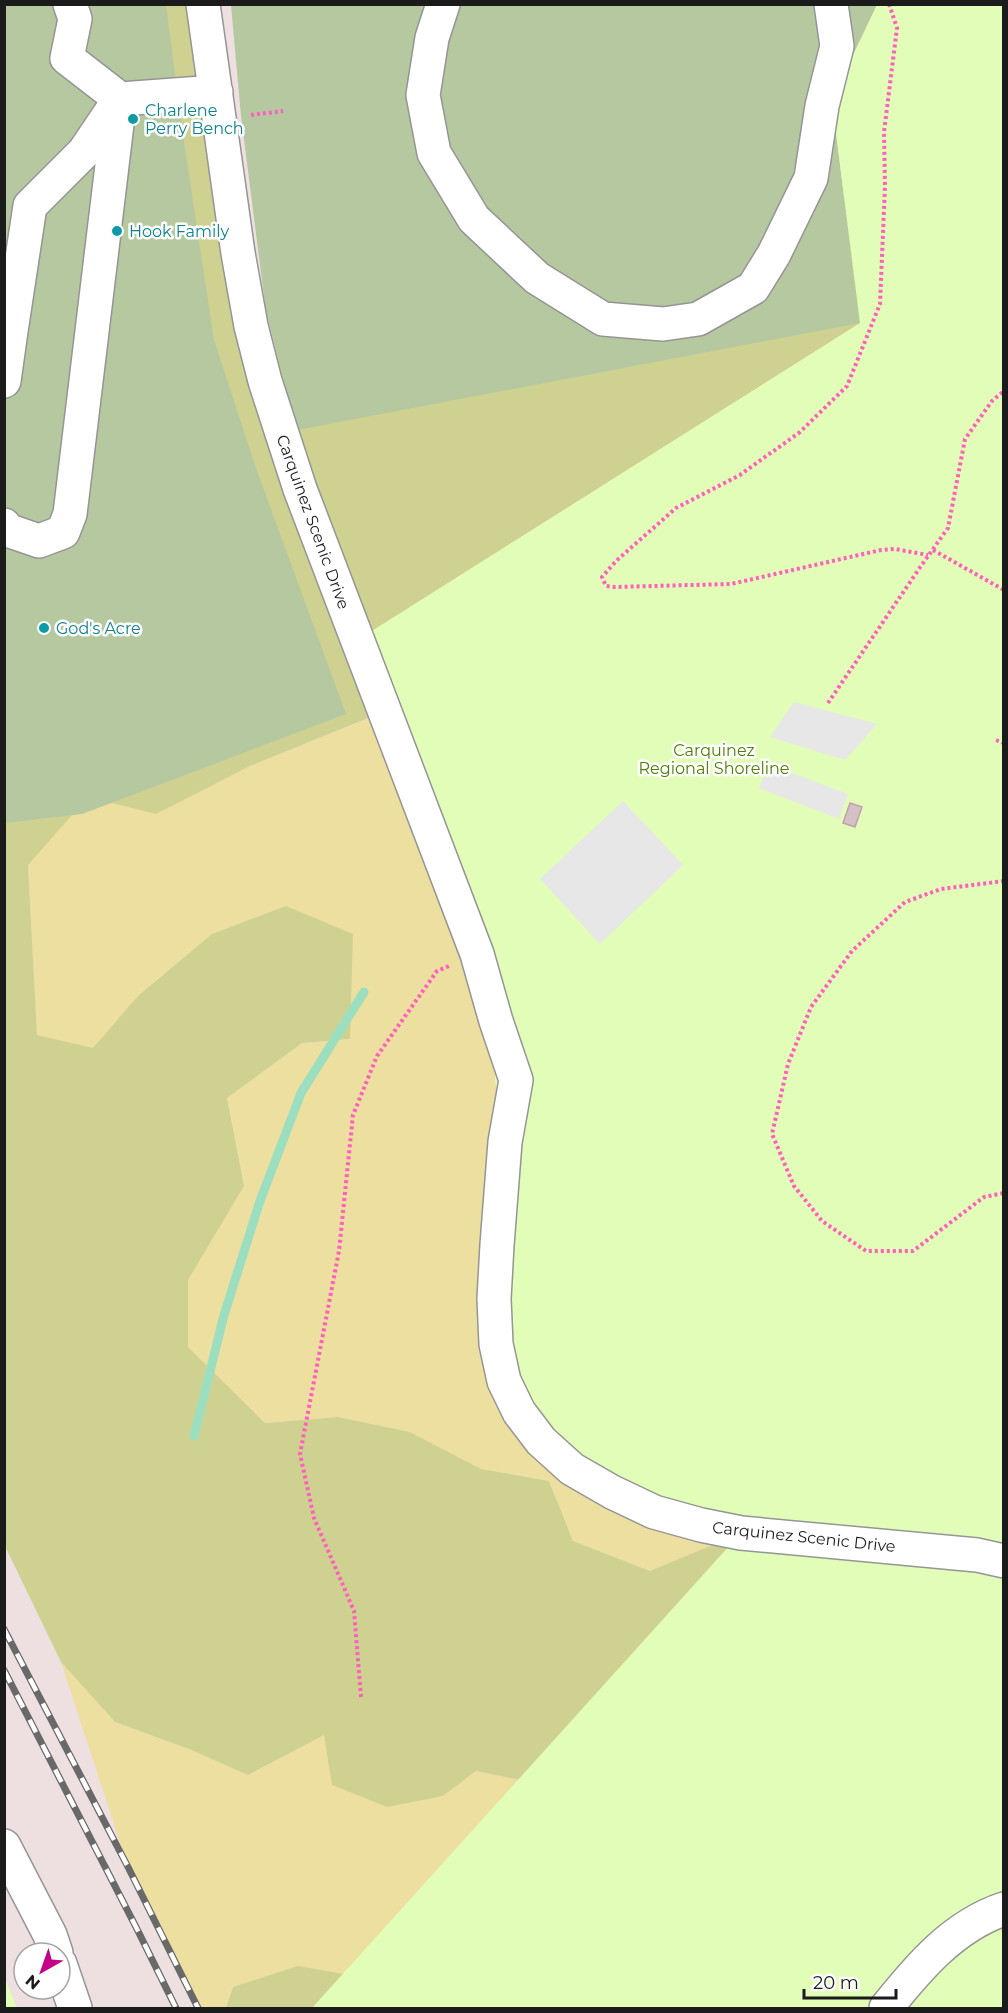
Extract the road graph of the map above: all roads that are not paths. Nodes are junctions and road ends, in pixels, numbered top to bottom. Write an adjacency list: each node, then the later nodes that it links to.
1 (70, 4): 6 (street)
2 (203, 4): 5 (street, Carquinez Scenic Drive)
3 (443, 4): 4 (street)
4 (831, 4)
5 (216, 92): 6 (street); 10 (street, Carquinez Scenic Drive)
6 (120, 99): 7 (street); 9 (street)
7 (8, 333): 8 (street)
8 (4, 381)
9 (5, 530)
10 (1004, 1561)
11 (4, 1846): 13 (street)
12 (1004, 1909): 14 (street)
13 (52, 1941)
14 (886, 2008)

